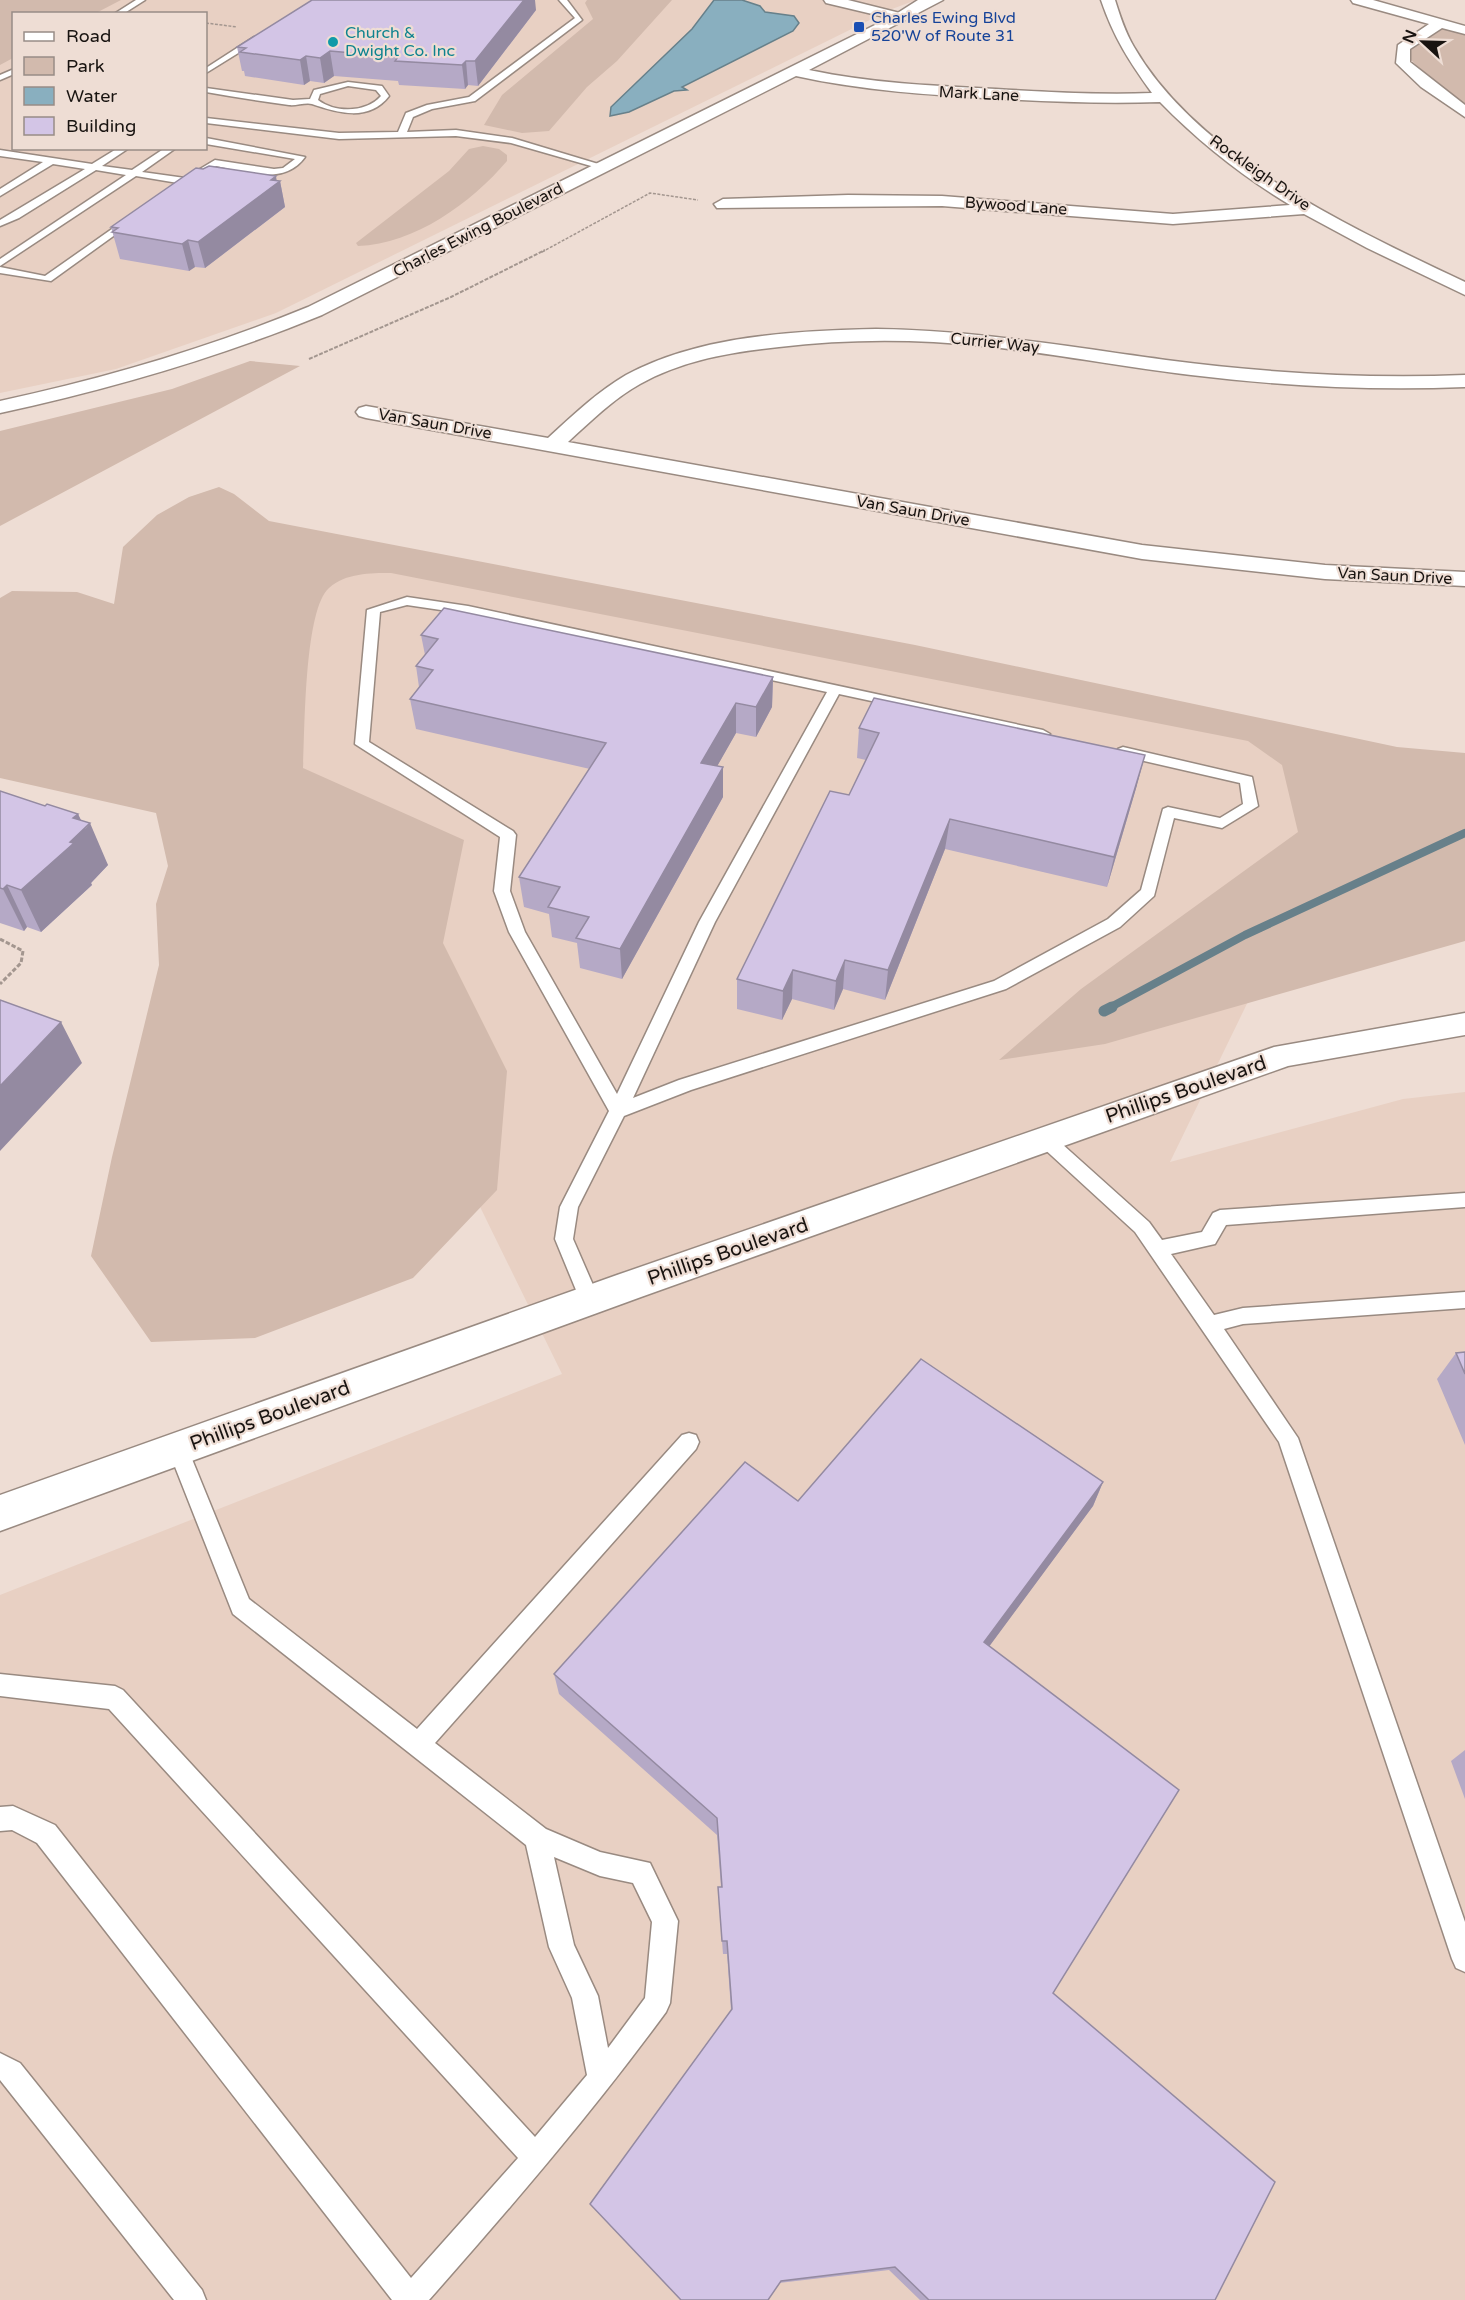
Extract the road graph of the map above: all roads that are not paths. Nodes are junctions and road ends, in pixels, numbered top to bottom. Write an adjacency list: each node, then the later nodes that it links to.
1 (141, 0): 8 (lane)
2 (563, 0): 25 (lane)
3 (831, 0): 9 (street)
4 (927, 0): 9 (street)
5 (936, 0): 9 (street, Charles Ewing Boulevard)
6 (1108, 0): 16 (street, Rockleigh Drive)
7 (1358, 0): 10 (street)
8 (120, 12)
9 (901, 17): 14 (street, Charles Ewing Boulevard)
10 (1439, 24): 11 (street); 20 (street)
11 (1465, 30)
12 (270, 31): 13 (lane)
13 (207, 70)
14 (795, 71): 16 (street, Mark Lane); 33 (street, Charles Ewing Boulevard)
15 (207, 90): 17 (lane)
16 (1164, 97): 39 (street, Rockleigh Drive)
17 (313, 101): 18 (lane); 19 (lane)
18 (327, 109): 19 (lane); 21 (lane)
19 (354, 110): 26 (lane)
20 (1465, 112)
21 (319, 117)
22 (207, 121): 24 (lane)
23 (311, 125): 24 (lane)
24 (304, 132): 26 (lane)
25 (401, 135): 26 (lane); 33 (lane)
26 (339, 136)
27 (207, 141): 35 (lane)
28 (122, 150): 32 (lane)
29 (169, 150): 34 (lane)
30 (0, 153): 31 (lane)
31 (51, 161): 32 (lane); 36 (lane)
32 (95, 167): 34 (lane); 41 (lane)
33 (602, 168): 46 (street, Charles Ewing Boulevard)
34 (135, 173): 35 (lane); 42 (lane)
35 (186, 181): 37 (lane)
36 (0, 193)
37 (159, 200)
38 (723, 204): 39 (street, Bywood Lane)
39 (1309, 208): 44 (street, Rockleigh Drive)
40 (141, 213): 43 (lane)
41 (0, 223)
42 (0, 263)
43 (0, 270)
44 (1465, 289)
45 (1465, 381): 48 (street, Currier Way)
46 (0, 407)
47 (366, 411): 48 (street, Van Saun Drive)
48 (553, 445): 49 (street, Van Saun Drive)
49 (1465, 579)
50 (836, 688): 51 (lane); 54 (lane); 54 (lane)
51 (1060, 738)
52 (1107, 748): 54 (lane)
53 (1465, 1024): 55 (street, Phillips Boulevard)
54 (618, 1111): 59 (lane)
55 (1046, 1140): 57 (lane); 59 (street, Phillips Boulevard)
56 (1465, 1200): 57 (lane)
57 (1156, 1249): 60 (lane)
58 (1465, 1300): 60 (lane)
59 (590, 1301): 62 (street, Phillips Boulevard)
60 (1209, 1324): 68 (lane)
61 (689, 1443): 65 (lane)
62 (178, 1449): 63 (street, Phillips Boulevard); 65 (lane)
63 (0, 1513)
64 (0, 1685): 71 (lane)
65 (418, 1745): 67 (lane)
66 (0, 1819): 71 (lane)
67 (537, 1838): 70 (lane); 70 (lane)
68 (1465, 1959)
69 (0, 2066): 72 (lane)
70 (601, 2079): 71 (lane)
71 (536, 2158)
72 (192, 2300)

